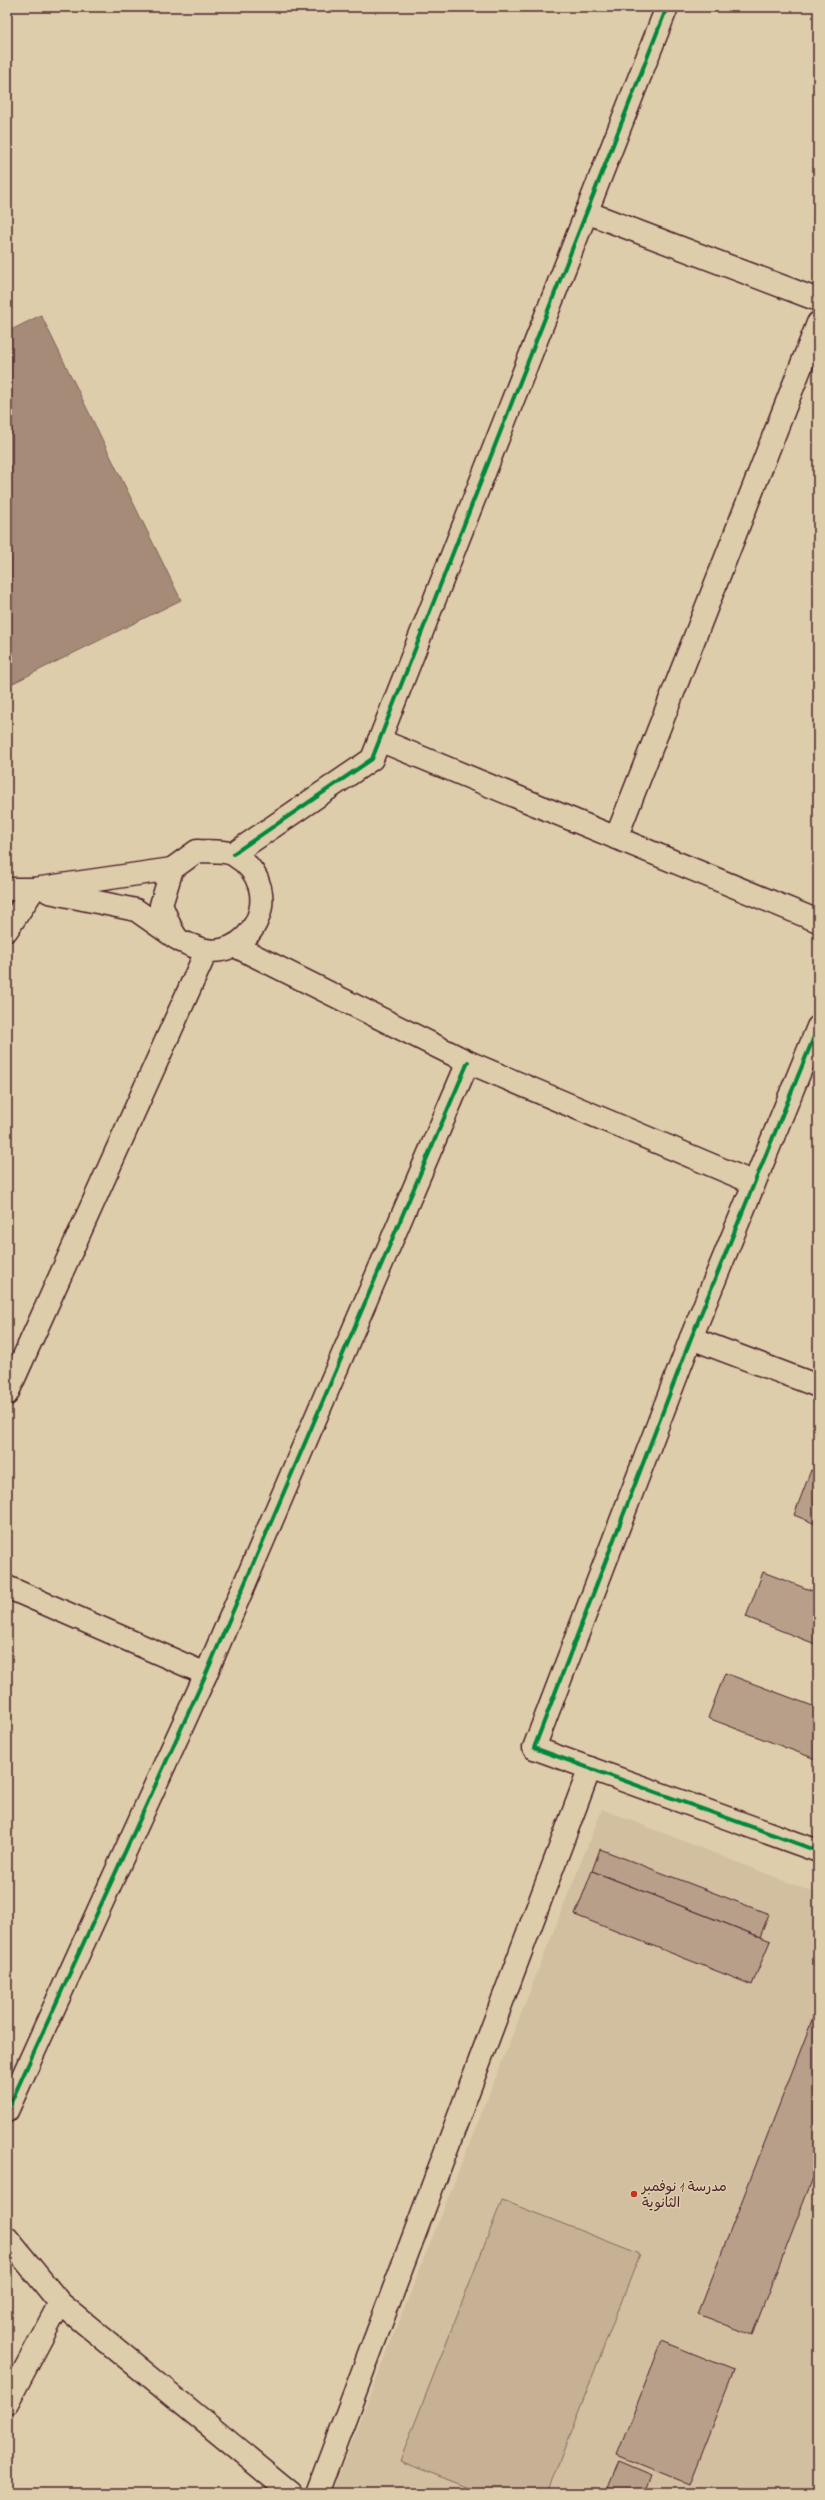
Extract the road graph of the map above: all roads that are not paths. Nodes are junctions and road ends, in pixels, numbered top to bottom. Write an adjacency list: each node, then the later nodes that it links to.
1 (667, 7): 2 (street)
2 (586, 212): 3 (street); 5 (street)
3 (818, 300)
4 (818, 323): 6 (street)
5 (379, 740): 6 (street); 7 (street)
6 (616, 838): 11 (street)
7 (233, 854): 8 (street); 14 (street)
8 (172, 869): 10 (street); 13 (street)
9 (7, 889): 10 (street)
10 (34, 889): 12 (street); 13 (street)
11 (818, 921)
12 (7, 930)
13 (177, 938): 15 (street)
14 (235, 946): 15 (street); 17 (street)
15 (206, 952): 21 (street)
16 (818, 1027): 18 (street)
17 (468, 1062): 18 (street); 23 (street)
18 (754, 1183): 19 (street)
19 (691, 1338): 20 (street); 24 (street)
20 (818, 1386)
21 (7, 1394)
22 (7, 1587): 23 (street)
23 (206, 1674): 26 (street)
24 (590, 1768): 25 (street); 31 (street)
25 (818, 1851)
26 (7, 2111)
27 (7, 2238): 28 (street)
28 (60, 2303): 29 (street); 30 (street)
29 (7, 2403)
30 (291, 2493)
31 (317, 2493)

